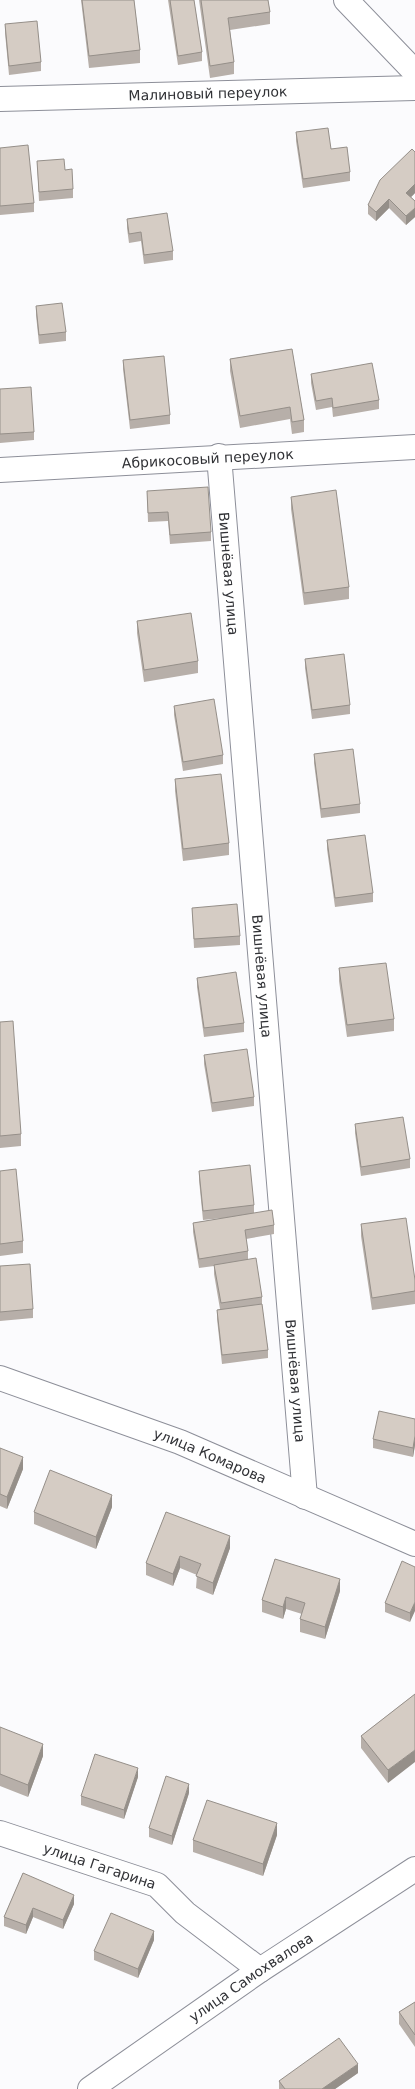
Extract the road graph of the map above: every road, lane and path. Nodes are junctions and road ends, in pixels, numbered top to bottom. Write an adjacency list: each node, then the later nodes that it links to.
1 (346, 0): 2 (street)
2 (415, 72)
3 (415, 88): 4 (street, Малиновый переулок)
4 (0, 99)
5 (415, 447): 6 (street, Абрикосовый переулок)
6 (219, 456): 7 (street, Абрикосовый переулок); 9 (street, Вишнёвая улица)
7 (0, 470)
8 (0, 1378): 9 (street, улица Комарова)
9 (305, 1497): 10 (street, улица Комарова)
10 (415, 1544)
11 (0, 1833): 13 (street, улица Гагарина)
12 (415, 1869): 13 (street, улица Самохвалова)
13 (260, 1970): 14 (street, улица Самохвалова)
14 (90, 2089)

